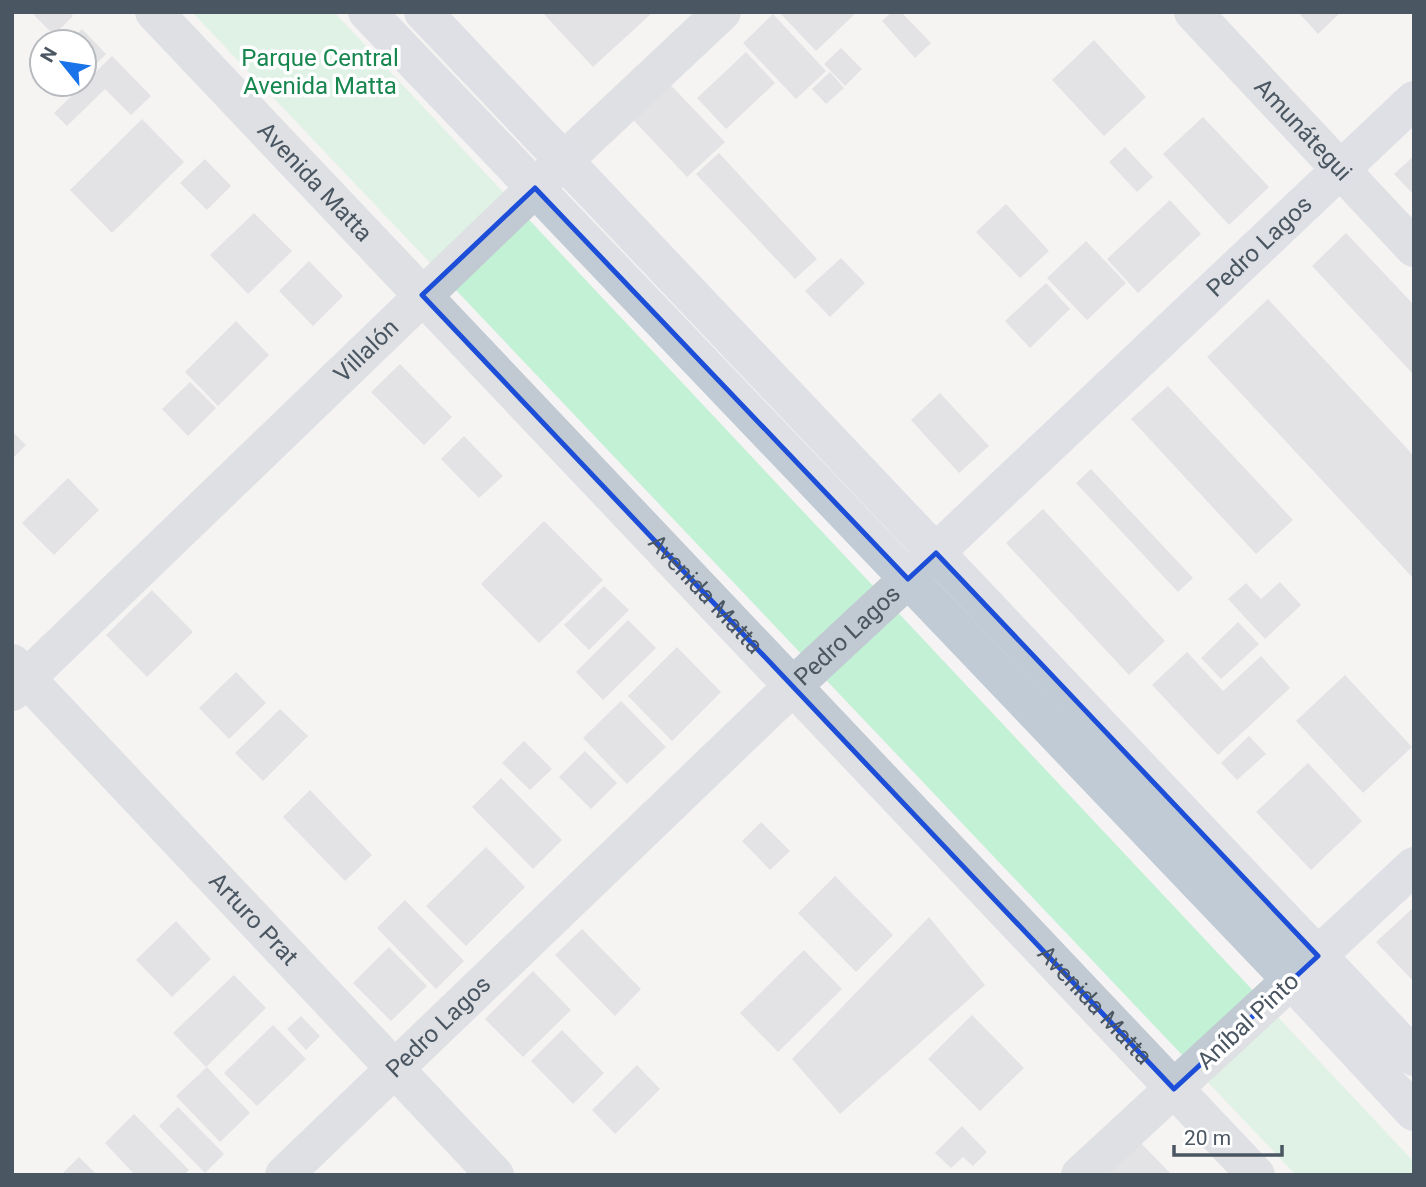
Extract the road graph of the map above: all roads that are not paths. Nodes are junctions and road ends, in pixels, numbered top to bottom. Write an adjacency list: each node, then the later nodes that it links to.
1 (154, 12): 11 (street, Avenida Matta)
2 (368, 12): 9 (main road)
3 (424, 12): 7 (main road)
4 (722, 12): 7 (street, Villalón)
5 (1193, 12): 8 (street, Amunátegui)
6 (1414, 100): 8 (main road, Pedro Lagos)
7 (564, 160): 9 (street, Villalón); 12 (main road)
8 (1340, 170): 10 (street, Amunátegui); 12 (main road, Pedro Lagos)
9 (535, 188): 11 (street, Villalón); 13 (main road)
10 (1414, 248)
11 (422, 295): 14 (street, Villalón); 15 (street, Avenida Matta)
12 (936, 553): 13 (main road, Pedro Lagos); 17 (main road)
13 (908, 579): 15 (street, Pedro Lagos); 17 (main road)
14 (17, 678): 19 (street, Arturo Prat)
15 (793, 686): 19 (street, Pedro Lagos); 20 (street, Avenida Matta)
16 (1414, 866): 17 (main road, Aníbal Pinto)
17 (1305, 968): 18 (main road); 20 (street, Aníbal Pinto); 21 (main road)
18 (1414, 1057)
19 (395, 1068): 22 (street, Pedro Lagos); 23 (street, Arturo Prat)
20 (1174, 1088): 24 (street, Aníbal Pinto); 25 (street, Avenida Matta)
21 (1414, 1112)
22 (284, 1175)
23 (495, 1175)
24 (1080, 1175)
25 (1256, 1175)

